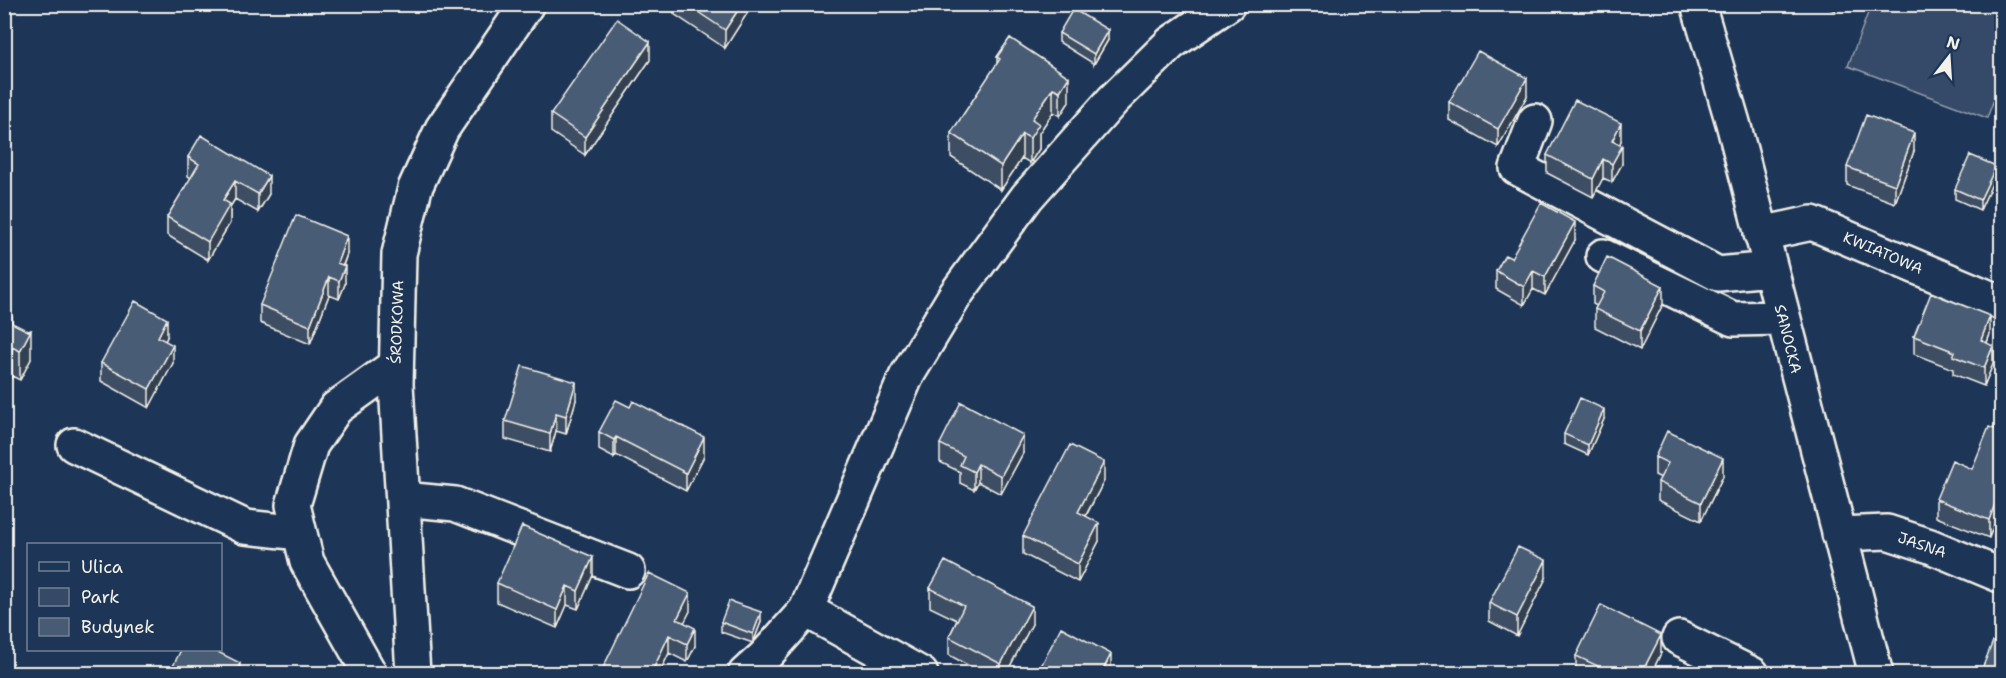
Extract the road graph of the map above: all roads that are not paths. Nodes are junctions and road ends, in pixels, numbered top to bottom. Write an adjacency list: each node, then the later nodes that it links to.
1 (527, 4): 10 (street, ŚRODKOWA)
2 (1228, 4): 17 (street)
3 (1698, 4): 5 (street, SANOCKA)
4 (1535, 121): 7 (street)
5 (1761, 234): 7 (street, SANOCKA); 8 (street, KWIATOWA)
6 (1604, 256): 9 (street)
7 (1770, 269): 9 (street, SANOCKA)
8 (2001, 303)
9 (1783, 318): 14 (street, SANOCKA)
10 (396, 365): 12 (street, ŚRODKOWA); 13 (street)
11 (74, 445): 13 (street)
12 (403, 500): 15 (street); 20 (street, ŚRODKOWA)
13 (300, 533): 19 (street)
14 (1839, 534): 16 (street, JASNA); 24 (street, SANOCKA)
15 (628, 571)
16 (2001, 576)
17 (806, 610): 21 (street); 22 (street)
18 (1679, 638): 23 (street)
19 (370, 674)
20 (413, 674)
21 (745, 674)
22 (921, 674)
23 (1752, 674)
24 (1876, 674)

